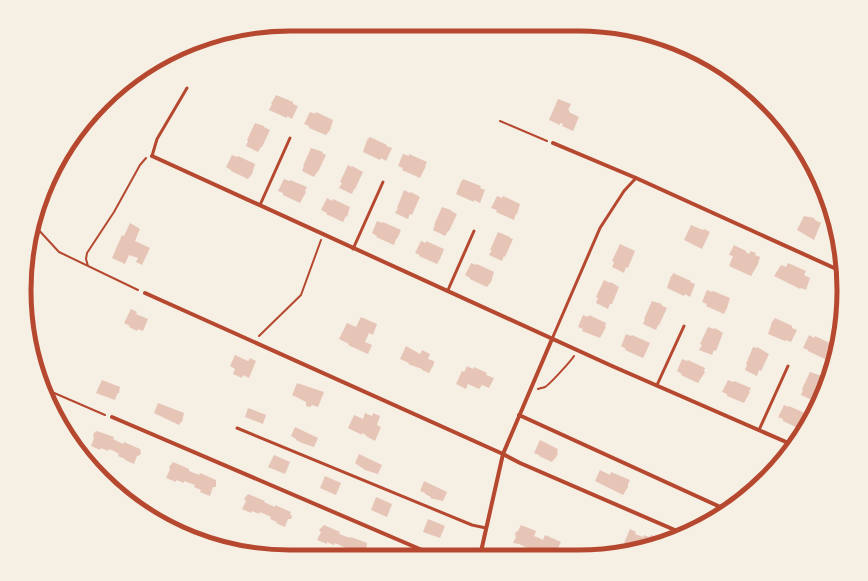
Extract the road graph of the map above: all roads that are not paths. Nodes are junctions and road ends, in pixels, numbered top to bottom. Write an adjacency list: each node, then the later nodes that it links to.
1 (187, 88): 4 (lane)
2 (290, 138): 7 (lane)
3 (553, 143): 5 (street)
4 (152, 156): 7 (street)
5 (636, 178): 10 (street); 14 (lane)
6 (383, 182): 9 (lane)
7 (260, 205): 9 (street)
8 (474, 231): 11 (lane)
9 (353, 249): 11 (street)
10 (836, 269)
11 (448, 290): 14 (street)
12 (145, 293): 22 (street)
13 (684, 326): 16 (lane)
14 (552, 339): 16 (street); 17 (street)
15 (788, 366): 20 (lane)
16 (657, 385): 20 (street)
17 (519, 415): 22 (street); 23 (street)
18 (112, 417): 26 (street)
19 (237, 428): 24 (lane)
20 (759, 430): 21 (street)
21 (787, 442)
22 (503, 454): 24 (street); 25 (street)
23 (720, 507)
24 (486, 528): 27 (street)
25 (676, 530)
26 (422, 550)
27 (481, 550)

